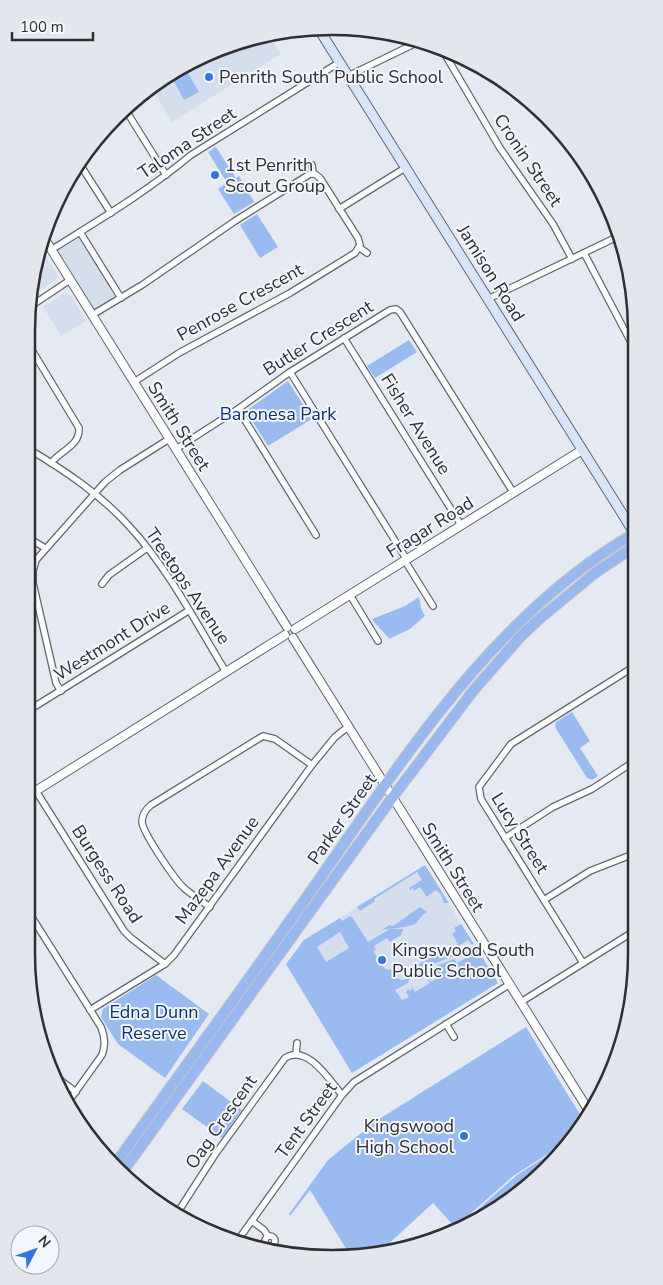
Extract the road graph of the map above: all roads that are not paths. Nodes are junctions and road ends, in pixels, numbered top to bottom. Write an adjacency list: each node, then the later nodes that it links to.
1 (323, 35): 4 (main road, Jamison Road)
2 (408, 45): 5 (street)
3 (447, 59): 21 (street, Cronin Street)
4 (340, 62): 5 (main road, Jamison Road); 11 (street, Taloma Street)
5 (348, 76): 8 (main road, Jamison Road)
6 (129, 115): 11 (street)
7 (312, 165): 10 (street)
8 (406, 168): 12 (street); 24 (main road, Jamison Road)
9 (83, 170): 13 (street)
10 (313, 174): 12 (street); 23 (street)
11 (166, 175): 13 (street, Taloma Street)
12 (340, 209): 17 (street)
13 (110, 213): 14 (street, Taloma Street)
14 (80, 232): 18 (street, Taloma Street); 23 (street)
15 (613, 239): 20 (street)
16 (48, 244): 18 (street, Smith Street)
17 (360, 248): 19 (street); 31 (street, Penrose Crescent)
18 (52, 250): 22 (street, Smith Street)
19 (367, 253)
20 (584, 253): 21 (street); 27 (street)
21 (572, 259): 24 (street)
22 (70, 280): 25 (street); 26 (street, Smith Street)
23 (121, 298): 26 (street)
24 (488, 299): 35 (main road, Jamison Road)
25 (37, 302)
26 (92, 315): 31 (street, Smith Street)
27 (628, 337)
28 (344, 338): 30 (street, Butler Crescent); 38 (street, Butler Crescent); 41 (street, Fisher Avenue)
29 (35, 355): 37 (street)
30 (290, 372): 32 (street, Butler Crescent); 48 (street)
31 (134, 382): 33 (street, Smith Street)
32 (238, 409): 34 (street, Butler Crescent); 42 (street)
33 (169, 439): 34 (street, Smith Street); 39 (street)
34 (176, 449): 55 (street, Smith Street)
35 (582, 450): 38 (street, Fragar Road); 40 (main road, Jamison Road)
36 (35, 453): 37 (street, Treetops Avenue)
37 (51, 463): 39 (street, Treetops Avenue)
38 (513, 492): 41 (street, Fragar Road)
39 (94, 494): 45 (street); 46 (street, Treetops Avenue)
40 (628, 524)
41 (461, 525): 48 (street, Fragar Road)
42 (316, 535)
43 (628, 540): 64 (highway, Parker Street)
44 (35, 542): 45 (street)
45 (45, 548): 49 (street)
46 (147, 548): 50 (street); 54 (street, Treetops Avenue)
47 (628, 551): 66 (highway, Parker Street)
48 (406, 560): 52 (street, Fragar Road); 53 (street)
49 (35, 563)
50 (102, 584)
51 (35, 592): 59 (street)
52 (350, 595): 55 (street, Fragar Road); 56 (street)
53 (433, 606)
54 (188, 611): 58 (street, Treetops Avenue); 59 (street, Westmont Drive)
55 (290, 632): 58 (street, Fragar Road); 61 (street, Smith Street)
56 (378, 641)
57 (628, 670): 67 (street, Lucy Street)
58 (226, 672): 65 (street, Fragar Road)
59 (61, 691): 60 (street, Westmont Drive)
60 (35, 707)
61 (349, 726): 62 (street, Mazepa Avenue); 64 (street, Smith Street)
62 (312, 765): 70 (street, Mazepa Avenue); 70 (street)
63 (628, 767): 67 (street)
64 (386, 786): 66 (street, Smith Street); 87 (highway, Parker Street)
65 (36, 790): 74 (street, Burgess Road)
66 (392, 798): 75 (street, Smith Street); 88 (highway, Parker Street)
67 (505, 838): 69 (street, Lucy Street)
68 (628, 856): 69 (street)
69 (544, 900): 73 (street, Lucy Street)
70 (210, 907): 74 (street, Mazepa Avenue)
71 (35, 922): 77 (street)
72 (628, 935): 73 (street)
73 (582, 963): 76 (street)
74 (165, 964): 77 (street, Mazepa Avenue)
75 (510, 984): 76 (street, Smith Street); 78 (street, Tent Street)
76 (521, 1002): 86 (street, Smith Street)
77 (90, 1010): 83 (street)
78 (446, 1024): 79 (street); 84 (street, Tent Street)
79 (454, 1037)
80 (297, 1043): 81 (street)
81 (296, 1054): 84 (street); 89 (street, Oag Crescent)
82 (66, 1084): 83 (street)
83 (76, 1092): 85 (street)
84 (342, 1094): 90 (street, Tent Street)
85 (72, 1097)
86 (586, 1106)
87 (119, 1159)
88 (126, 1167)
89 (180, 1208)
90 (252, 1221): 91 (street, Tent Street); 92 (street)
91 (241, 1236)
92 (268, 1236)

